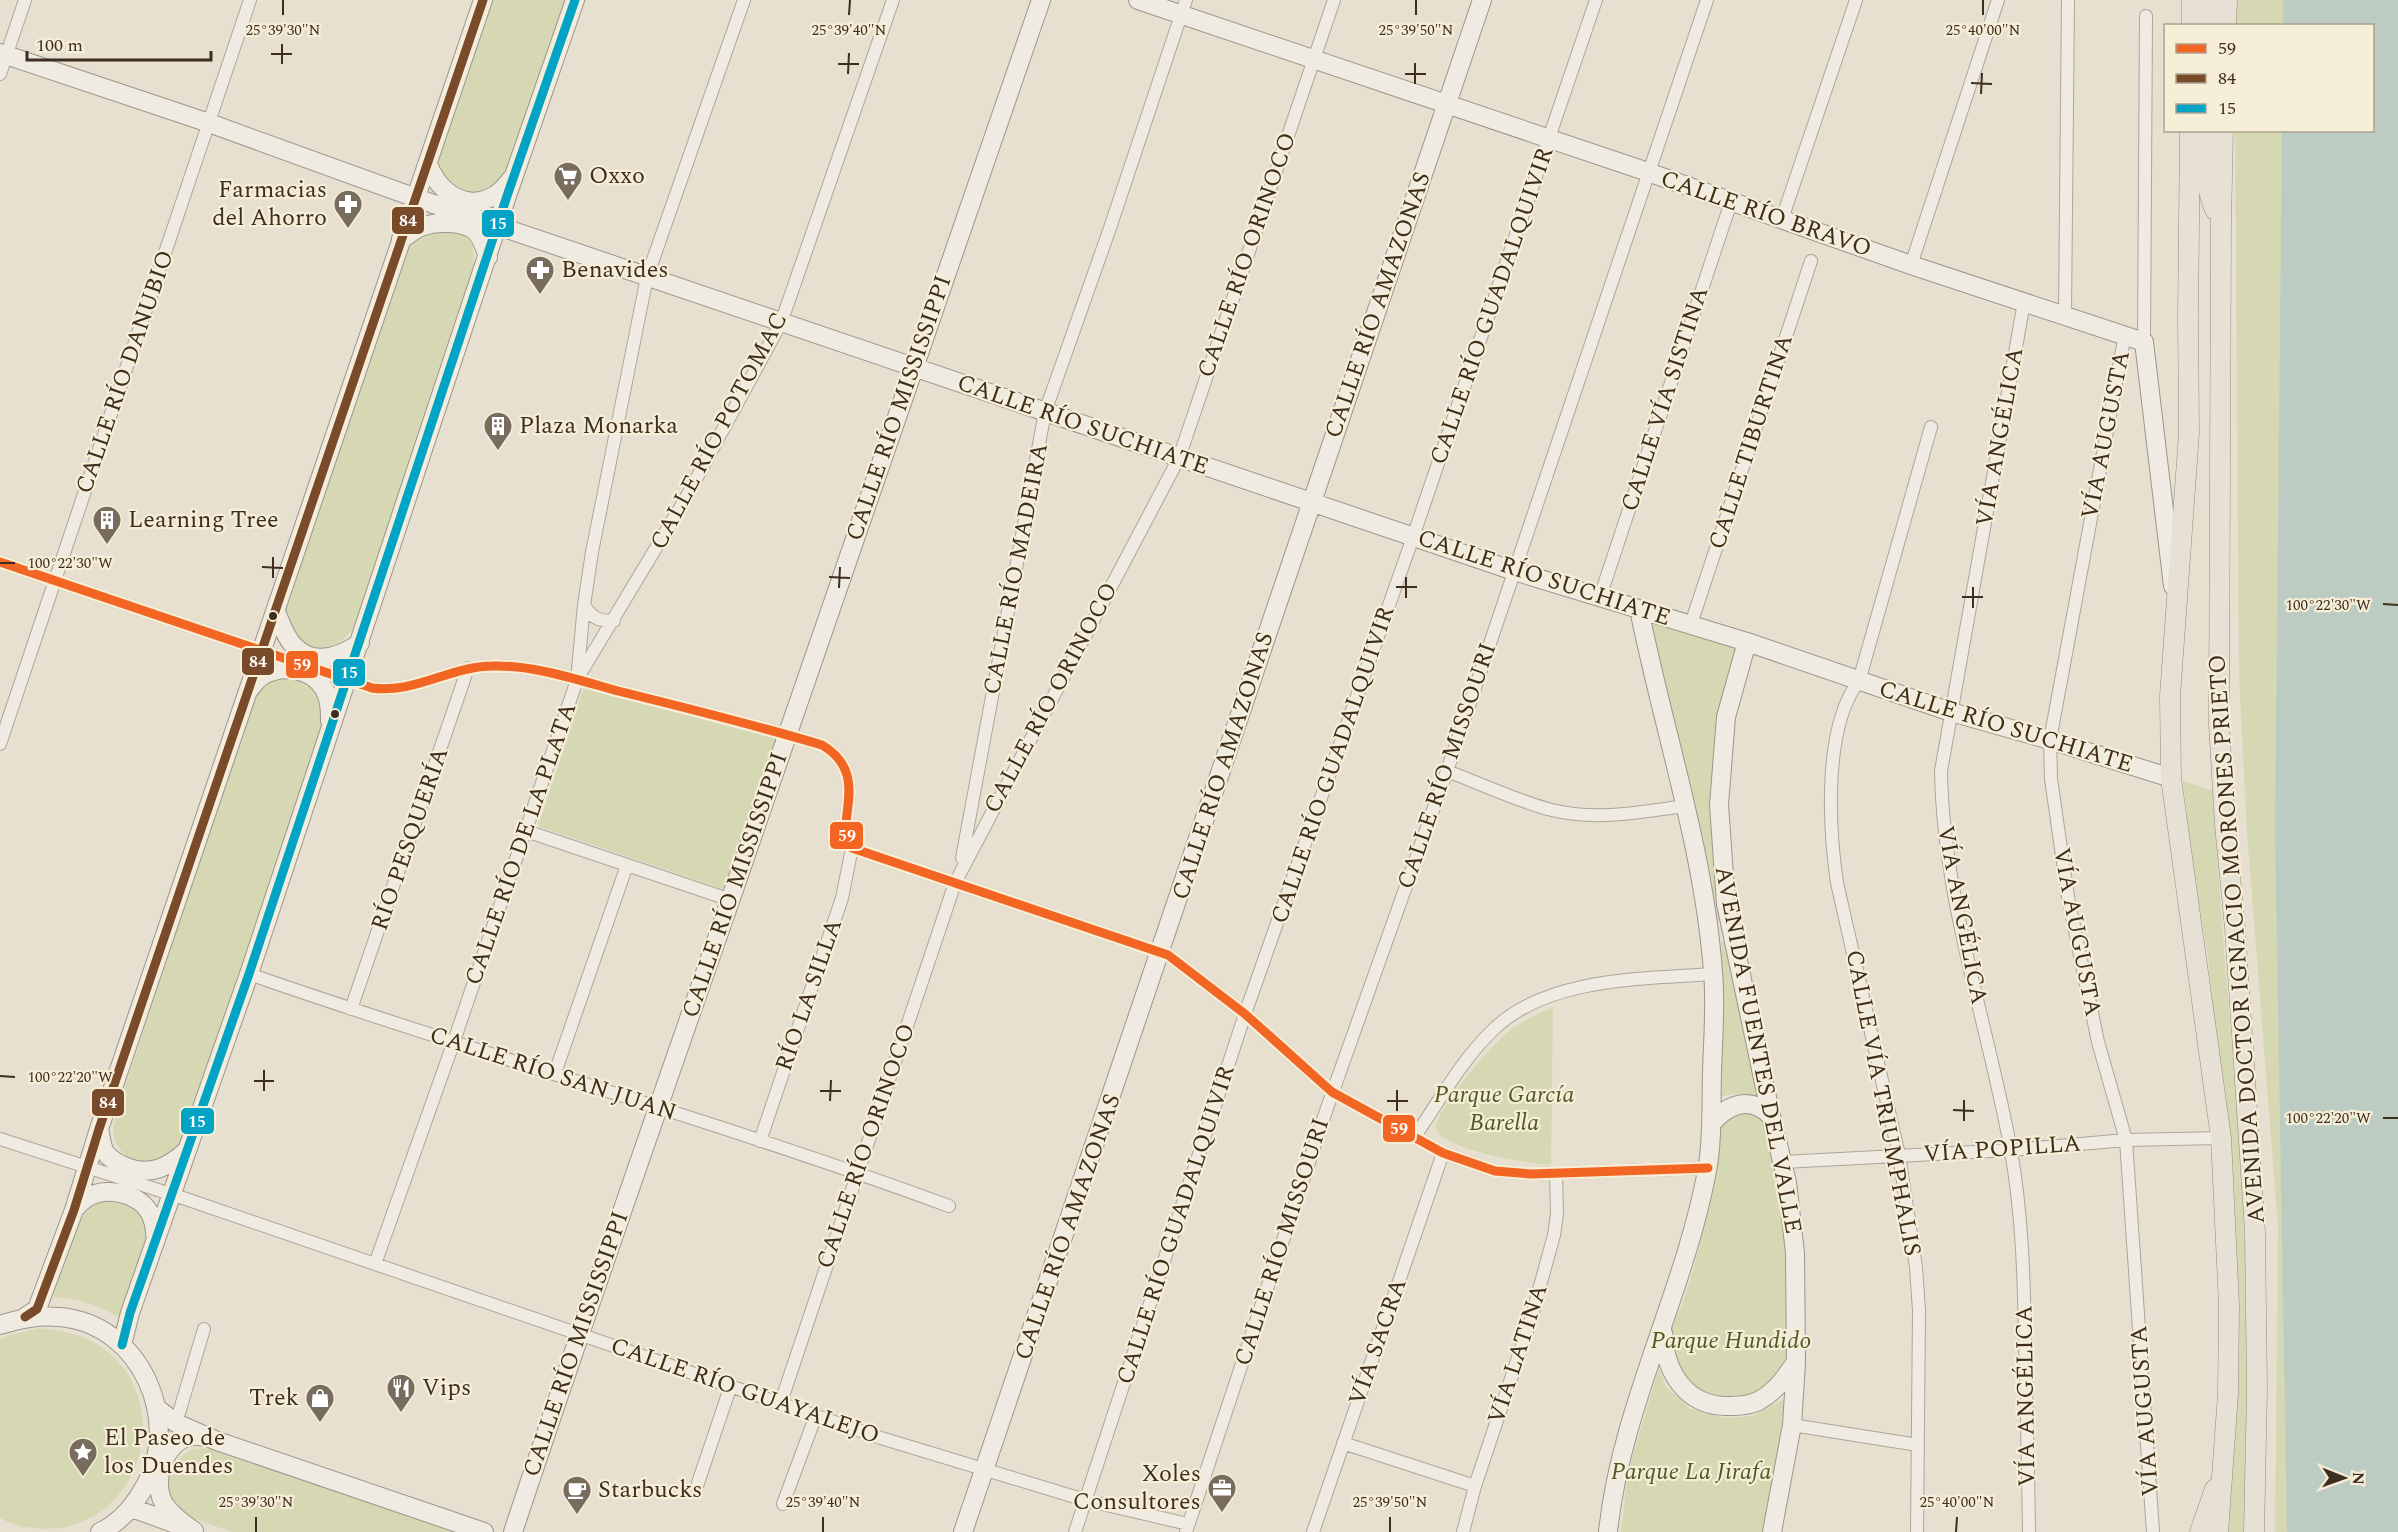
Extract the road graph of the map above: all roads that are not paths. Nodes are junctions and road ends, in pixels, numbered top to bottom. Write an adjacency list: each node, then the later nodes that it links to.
1 (25, 0): 24 (street)
2 (250, 0): 28 (street, CALLE RÍO DANUBIO)
3 (483, 0): 33 (street)
4 (575, 0): 34 (street)
5 (744, 0): 45 (street, CALLE RÍO DE LA PLATA)
6 (893, 0): 48 (street, CALLE RÍO POTOMAC)
7 (1041, 0): 51 (street, CALLE RÍO MISSISSIPPI)
8 (1138, 0): 19 (street, CALLE RÍO BRAVO)
9 (1334, 0): 25 (street, CALLE RÍO ORINOCO)
10 (1482, 0): 27 (street, CALLE RÍO AMAZONAS)
11 (1596, 0): 32 (street, CALLE RÍO GUADALQUIVIR)
12 (1707, 0): 35 (street, CALLE RÍO MISSOURI)
13 (1856, 0): 38 (street)
14 (1998, 0): 44 (street)
15 (2068, 0): 47 (street)
16 (2193, 0): 21 (main road)
17 (2208, 0): 22 (main road)
18 (2227, 0): 23 (main road)
19 (1184, 7): 25 (street, CALLE RÍO BRAVO); 52 (street, CALLE RÍO MADEIRA)
20 (2146, 16): 50 (street)
21 (2192, 24)
22 (2207, 24)
23 (2226, 24)
24 (3, 54): 26 (street); 28 (street, CALLE RÍO SUCHIATE)
25 (1313, 59): 27 (street, CALLE RÍO BRAVO); 54 (street, CALLE RÍO ORINOCO)
26 (0, 74)
27 (1446, 103): 32 (street, CALLE RÍO BRAVO); 55 (street, CALLE RÍO AMAZONAS)
28 (209, 123): 36 (street, CALLE RÍO SUCHIATE); 59 (street, CALLE RÍO DANUBIO)
29 (2190, 132): 61 (main road, AVENIDA DOCTOR IGNACIO MORONES PRIETO)
30 (2207, 132): 39 (main road)
31 (2223, 132): 39 (main road, AVENIDA DOCTOR IGNACIO MORONES PRIETO)
32 (1550, 139): 35 (street, CALLE RÍO BRAVO); 56 (street, CALLE RÍO GUADALQUIVIR)
33 (428, 164): 34 (street); 36 (street)
34 (516, 172): 40 (street)
35 (1650, 173): 37 (street, CALLE RÍO BRAVO); 58 (street, CALLE RÍO MISSOURI)
36 (416, 198): 40 (street, CALLE RÍO SUCHIATE); 41 (street)
37 (1731, 202): 38 (street, CALLE RÍO BRAVO); 60 (street, CALLE VÍA SISTINA)
38 (1782, 219): 44 (street, CALLE RÍO BRAVO)
39 (2221, 223): 160 (main road, AVENIDA DOCTOR IGNACIO MORONES PRIETO)
40 (499, 225): 42 (street); 45 (street, CALLE RÍO SUCHIATE)
41 (401, 239): 42 (street); 64 (street)
42 (488, 257): 68 (street)
43 (1811, 261): 66 (street, CALLE TIBURTINA)
44 (1911, 265): 46 (street, CALLE RÍO BRAVO)
45 (647, 277): 48 (street, CALLE RÍO SUCHIATE); 62 (street, CALLE RÍO DE LA PLATA)
46 (2024, 302): 47 (street, CALLE RÍO BRAVO); 75 (street, VÍA ANGÉLICA)
47 (2065, 314): 49 (street, CALLE RÍO BRAVO)
48 (781, 323): 51 (street, CALLE RÍO SUCHIATE); 65 (street, CALLE RÍO POTOMAC)
49 (2125, 334): 50 (street, CALLE RÍO BRAVO); 78 (street, VÍA AUGUSTA)
50 (2144, 342): 61 (street)
51 (912, 367): 52 (street, CALLE RÍO SUCHIATE); 77 (street, CALLE RÍO MISSISSIPPI)
52 (1045, 412): 54 (street, CALLE RÍO SUCHIATE); 86 (street, CALLE RÍO MADEIRA)
53 (1931, 427): 73 (street, CALLE VÍA TRIUMPHALIS)
54 (1179, 458): 55 (street, CALLE RÍO SUCHIATE); 86 (street, CALLE RÍO ORINOCO)
55 (1311, 502): 56 (street, CALLE RÍO SUCHIATE); 90 (street, CALLE RÍO AMAZONAS)
56 (1413, 537): 58 (street, CALLE RÍO SUCHIATE); 94 (street, CALLE RÍO GUADALQUIVIR)
57 (0, 562): 59 (street, RÍO LA SILLA)
58 (1514, 571): 60 (street, CALLE RÍO SUCHIATE); 80 (street, CALLE RÍO MISSOURI)
59 (54, 581): 69 (street, RÍO LA SILLA); 79 (street, CALLE RÍO DANUBIO)
60 (1600, 597): 63 (street, CALLE RÍO SUCHIATE)
61 (2176, 604): 81 (main road, AVENIDA DOCTOR IGNACIO MORONES PRIETO)
62 (584, 605): 65 (street); 72 (street, CALLE RÍO DE LA PLATA)
63 (1639, 609): 66 (street, CALLE RÍO SUCHIATE); 82 (street)
64 (276, 612): 68 (street); 69 (street)
65 (614, 621): 72 (street, CALLE RÍO POTOMAC)
66 (1690, 624): 67 (street, CALLE RÍO SUCHIATE)
67 (1747, 642): 73 (street, CALLE RÍO SUCHIATE); 88 (street, AVENIDA FUENTES DEL VALLE)
68 (360, 643): 71 (street)
69 (263, 650): 71 (street, RÍO LA SILLA); 74 (street)
70 (468, 668): 71 (street, RÍO LA SILLA); 72 (street, RÍO LA SILLA); 93 (street, RÍO PESQUERÍA)
71 (346, 680): 76 (street)
72 (577, 680): 77 (street, RÍO LA SILLA); 83 (street, CALLE RÍO DE LA PLATA)
73 (1859, 681): 75 (street, CALLE RÍO SUCHIATE); 110 (street, CALLE VÍA TRIUMPHALIS)
74 (249, 690): 76 (street); 101 (street)
75 (1951, 712): 78 (street, CALLE RÍO SUCHIATE); 108 (street, VÍA ANGÉLICA)
76 (330, 729): 91 (street)
77 (787, 734): 84 (street, RÍO LA SILLA); 87 (street, CALLE RÍO MISSISSIPPI)
78 (2050, 740): 81 (street, CALLE RÍO SUCHIATE); 105 (street, VÍA AUGUSTA)
79 (0, 744)
80 (1447, 771): 82 (street); 97 (street, CALLE RÍO MISSOURI)
81 (2171, 778): 103 (main road, AVENIDA DOCTOR IGNACIO MORONES PRIETO)
82 (1685, 806): 89 (street)
83 (526, 831): 85 (street); 95 (street, CALLE RÍO DE LA PLATA)
84 (850, 845): 86 (street); 106 (street, RÍO LA SILLA)
85 (627, 865): 87 (street); 96 (street)
86 (957, 877): 90 (street); 114 (street, CALLE RÍO ORINOCO)
87 (731, 900): 98 (street, CALLE RÍO MISSISSIPPI)
88 (1733, 937): 89 (street); 99 (street, AVENIDA FUENTES DEL VALLE)
89 (1710, 942): 92 (street)
90 (1161, 952): 94 (street); 138 (street, CALLE RÍO AMAZONAS)
91 (249, 974): 93 (street, CALLE RÍO SAN JUAN); 107 (street)
92 (1713, 974): 100 (street); 102 (street)
93 (351, 1009): 95 (street, CALLE RÍO SAN JUAN)
94 (1245, 1014): 97 (street); 141 (street, CALLE RÍO GUADALQUIVIR)
95 (454, 1041): 96 (street, CALLE RÍO SAN JUAN); 120 (street, CALLE RÍO DE LA PLATA)
96 (555, 1073): 98 (street, CALLE RÍO SAN JUAN)
97 (1332, 1092): 102 (street); 144 (street, CALLE RÍO MISSOURI)
98 (656, 1108): 106 (street, CALLE RÍO SAN JUAN); 125 (street, CALLE RÍO MISSISSIPPI)
99 (1771, 1116): 100 (street); 111 (street, AVENIDA FUENTES DEL VALLE)
100 (1711, 1124): 113 (street)
101 (99, 1129): 107 (street); 112 (street)
102 (1415, 1136): 109 (street)
103 (2221, 1138): 105 (street, VÍA POPILLA); 137 (main road, AVENIDA DOCTOR IGNACIO MORONES PRIETO)
104 (0, 1139): 112 (street, CALLE RÍO GUAYALEJO)
105 (2126, 1140): 108 (street, VÍA POPILLA); 157 (street, VÍA AUGUSTA)
106 (760, 1141): 114 (street, CALLE RÍO SAN JUAN)
107 (189, 1148): 116 (street)
108 (2011, 1150): 110 (street, VÍA POPILLA); 156 (street, VÍA ANGÉLICA)
109 (1443, 1153): 115 (street); 135 (street, VÍA SACRA)
110 (1899, 1155): 111 (street, VÍA POPILLA); 136 (street, CALLE VÍA TRIUMPHALIS)
111 (1783, 1162): 127 (street, AVENIDA FUENTES DEL VALLE)
112 (88, 1167): 116 (street, CALLE RÍO GUAYALEJO); 118 (street)
113 (1708, 1168): 115 (street); 123 (street)
114 (858, 1172): 117 (street, CALLE RÍO SAN JUAN); 129 (street, CALLE RÍO ORINOCO)
115 (1556, 1174): 140 (street, VÍA LATINA)
116 (173, 1195): 119 (street); 120 (street, CALLE RÍO GUAYALEJO)
117 (949, 1206)
118 (74, 1210): 119 (street); 121 (street)
119 (156, 1242): 126 (street)
120 (375, 1264): 125 (street, CALLE RÍO GUAYALEJO)
121 (25, 1317): 122 (street); 126 (street)
122 (0, 1325)
123 (1663, 1328): 127 (street); 153 (street)
124 (204, 1329): 132 (street)
125 (580, 1334): 128 (street, CALLE RÍO GUAYALEJO); 148 (street, CALLE RÍO MISSISSIPPI)
126 (122, 1345): 130 (street)
127 (1796, 1363): 133 (street, AVENIDA FUENTES DEL VALLE)
128 (730, 1385): 129 (street, CALLE RÍO GUAYALEJO); 139 (street)
129 (781, 1402): 131 (street, CALLE RÍO GUAYALEJO)
130 (158, 1409): 132 (street); 143 (street)
131 (816, 1415): 138 (street, CALLE RÍO GUAYALEJO); 142 (street)
132 (176, 1423): 134 (street)
133 (1792, 1425): 136 (street); 154 (street, AVENIDA FUENTES DEL VALLE)
134 (217, 1441): 145 (street); 147 (street)
135 (1343, 1443): 140 (street); 151 (street, VÍA SACRA)
136 (1918, 1445): 155 (street, CALLE VÍA TRIUMPHALIS)
137 (2224, 1464): 158 (main road); 159 (main road, AVENIDA DOCTOR IGNACIO MORONES PRIETO)
138 (985, 1471): 141 (street, CALLE RÍO GUAYALEJO); 149 (street, CALLE RÍO AMAZONAS)
139 (698, 1483)
140 (1475, 1486): 152 (street, VÍA LATINA)
141 (1085, 1500): 144 (street, CALLE RÍO GUAYALEJO); 150 (street, CALLE RÍO GUADALQUIVIR)
142 (783, 1504)
143 (132, 1508): 145 (street); 146 (street)
144 (1187, 1528)
145 (196, 1531)
146 (100, 1532)
147 (484, 1532)
148 (513, 1532)
149 (963, 1532)
150 (1075, 1532)
151 (1313, 1532)
152 (1463, 1532)
153 (1608, 1532)
154 (1772, 1532)
155 (1917, 1532)
156 (2029, 1532)
157 (2153, 1532)
158 (2200, 1532)
159 (2218, 1532)
160 (2254, 1532)

